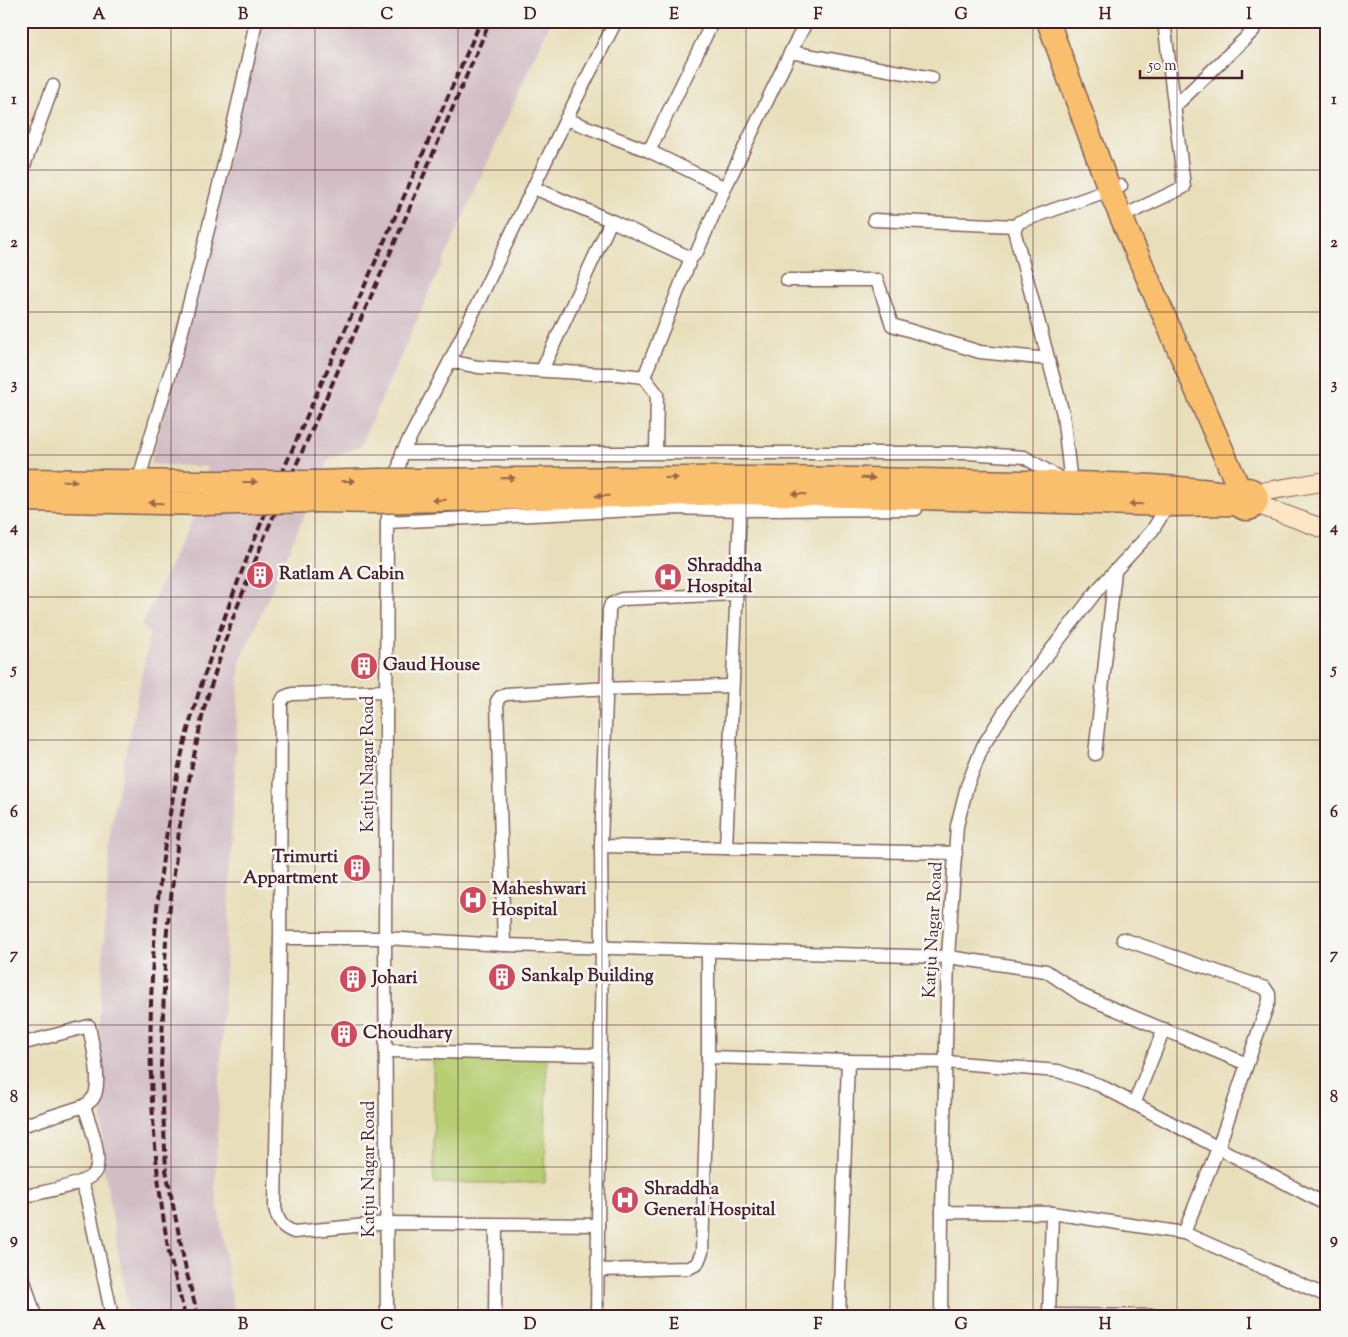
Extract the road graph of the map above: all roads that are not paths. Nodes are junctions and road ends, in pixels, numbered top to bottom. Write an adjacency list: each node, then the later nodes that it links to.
1 (256, 21): 33 (street)
2 (616, 21): 13 (street, Katju Nagar Road)
3 (713, 21): 15 (street)
4 (807, 21): 9 (street)
5 (1048, 21): 19 (highway)
6 (1059, 21): 19 (highway)
7 (1164, 21): 12 (street)
8 (1257, 21): 12 (street)
9 (791, 52): 10 (street); 18 (street)
10 (932, 78)
11 (53, 86): 14 (street)
12 (1174, 107): 20 (street)
13 (566, 119): 15 (street); 17 (street, Katju Nagar Road)
14 (27, 143): 16 (street)
15 (648, 151): 18 (street)
16 (21, 174)
17 (534, 188): 22 (street); 27 (street, Katju Nagar Road)
18 (725, 188): 24 (street)
19 (1115, 188): 20 (highway); 23 (street); 39 (highway)
20 (1132, 212): 39 (highway)
21 (874, 220): 23 (street)
22 (611, 221): 24 (street); 28 (street)
23 (1016, 226): 26 (street)
24 (691, 258): 29 (street)
25 (787, 280): 26 (street)
26 (1048, 359): 38 (street)
27 (450, 361): 28 (street); 31 (street, Katju Nagar Road)
28 (542, 370): 29 (street)
29 (644, 377): 30 (street)
30 (656, 452): 31 (street); 38 (street)
31 (402, 454): 43 (street, Katju Nagar Road)
32 (21, 480): 33 (highway, one-way to 33)
33 (139, 481): 37 (highway)
34 (1327, 481): 39 (main road)
35 (405, 491): 36 (highway, bridge); 36 (highway, one-way to 35, bridge); 38 (highway)
36 (316, 492): 37 (highway, bridge)
37 (203, 493): 40 (highway, one-way to 40)
38 (1068, 493): 39 (highway); 41 (highway, one-way to 38); 42 (street)
39 (1246, 496): 41 (highway); 44 (main road)
40 (21, 500)
41 (1168, 505): 45 (street, Katju Nagar Road)
42 (740, 510): 43 (street); 46 (street)
43 (387, 522): 49 (street, Katju Nagar Road)
44 (1327, 530)
45 (1115, 571): 50 (street); 53 (street, Katju Nagar Road)
46 (736, 594): 47 (street); 48 (street)
47 (732, 686): 48 (street); 52 (street)
48 (605, 689): 51 (street); 57 (street)
49 (387, 690): 54 (street); 55 (street, Katju Nagar Road)
50 (1095, 754)
51 (601, 846): 52 (street); 58 (street)
52 (726, 848): 53 (street)
53 (956, 853): 60 (street, Katju Nagar Road)
54 (280, 938): 55 (street); 78 (street)
55 (385, 938): 57 (street); 63 (street, Katju Nagar Road)
56 (1123, 939): 68 (street)
57 (504, 945): 58 (street)
58 (602, 948): 59 (street); 64 (street)
59 (708, 951): 60 (street); 65 (street)
60 (948, 957): 61 (street); 67 (street, Katju Nagar Road)
61 (1164, 1029): 68 (street); 69 (street)
62 (21, 1044): 70 (street)
63 (387, 1051): 64 (street); 78 (street, Katju Nagar Road)
64 (601, 1055): 80 (street)
65 (708, 1056): 66 (street); 82 (street)
66 (848, 1061): 67 (street); 91 (street)
67 (946, 1062): 69 (street); 76 (street, Katju Nagar Road)
68 (1247, 1064): 72 (street)
69 (1134, 1104): 72 (street)
70 (84, 1106): 71 (street); 73 (street)
71 (21, 1126)
72 (1218, 1148): 75 (street); 81 (street)
73 (82, 1182): 74 (street); 87 (street)
74 (21, 1197)
75 (1327, 1205)
76 (942, 1212): 77 (street); 92 (street, Katju Nagar Road)
77 (1052, 1213): 81 (street); 85 (street)
78 (387, 1223): 79 (street); 88 (street, Katju Nagar Road)
79 (496, 1225): 80 (street); 89 (street)
80 (598, 1225): 82 (street)
81 (1184, 1233): 84 (street)
82 (598, 1270): 90 (street)
83 (21, 1271): 86 (street)
84 (1327, 1296)
85 (1049, 1315): 93 (street)
86 (35, 1316)
87 (112, 1316)
88 (388, 1316)
89 (495, 1316)
90 (597, 1316)
91 (839, 1316)
92 (941, 1316)
93 (1174, 1316)

